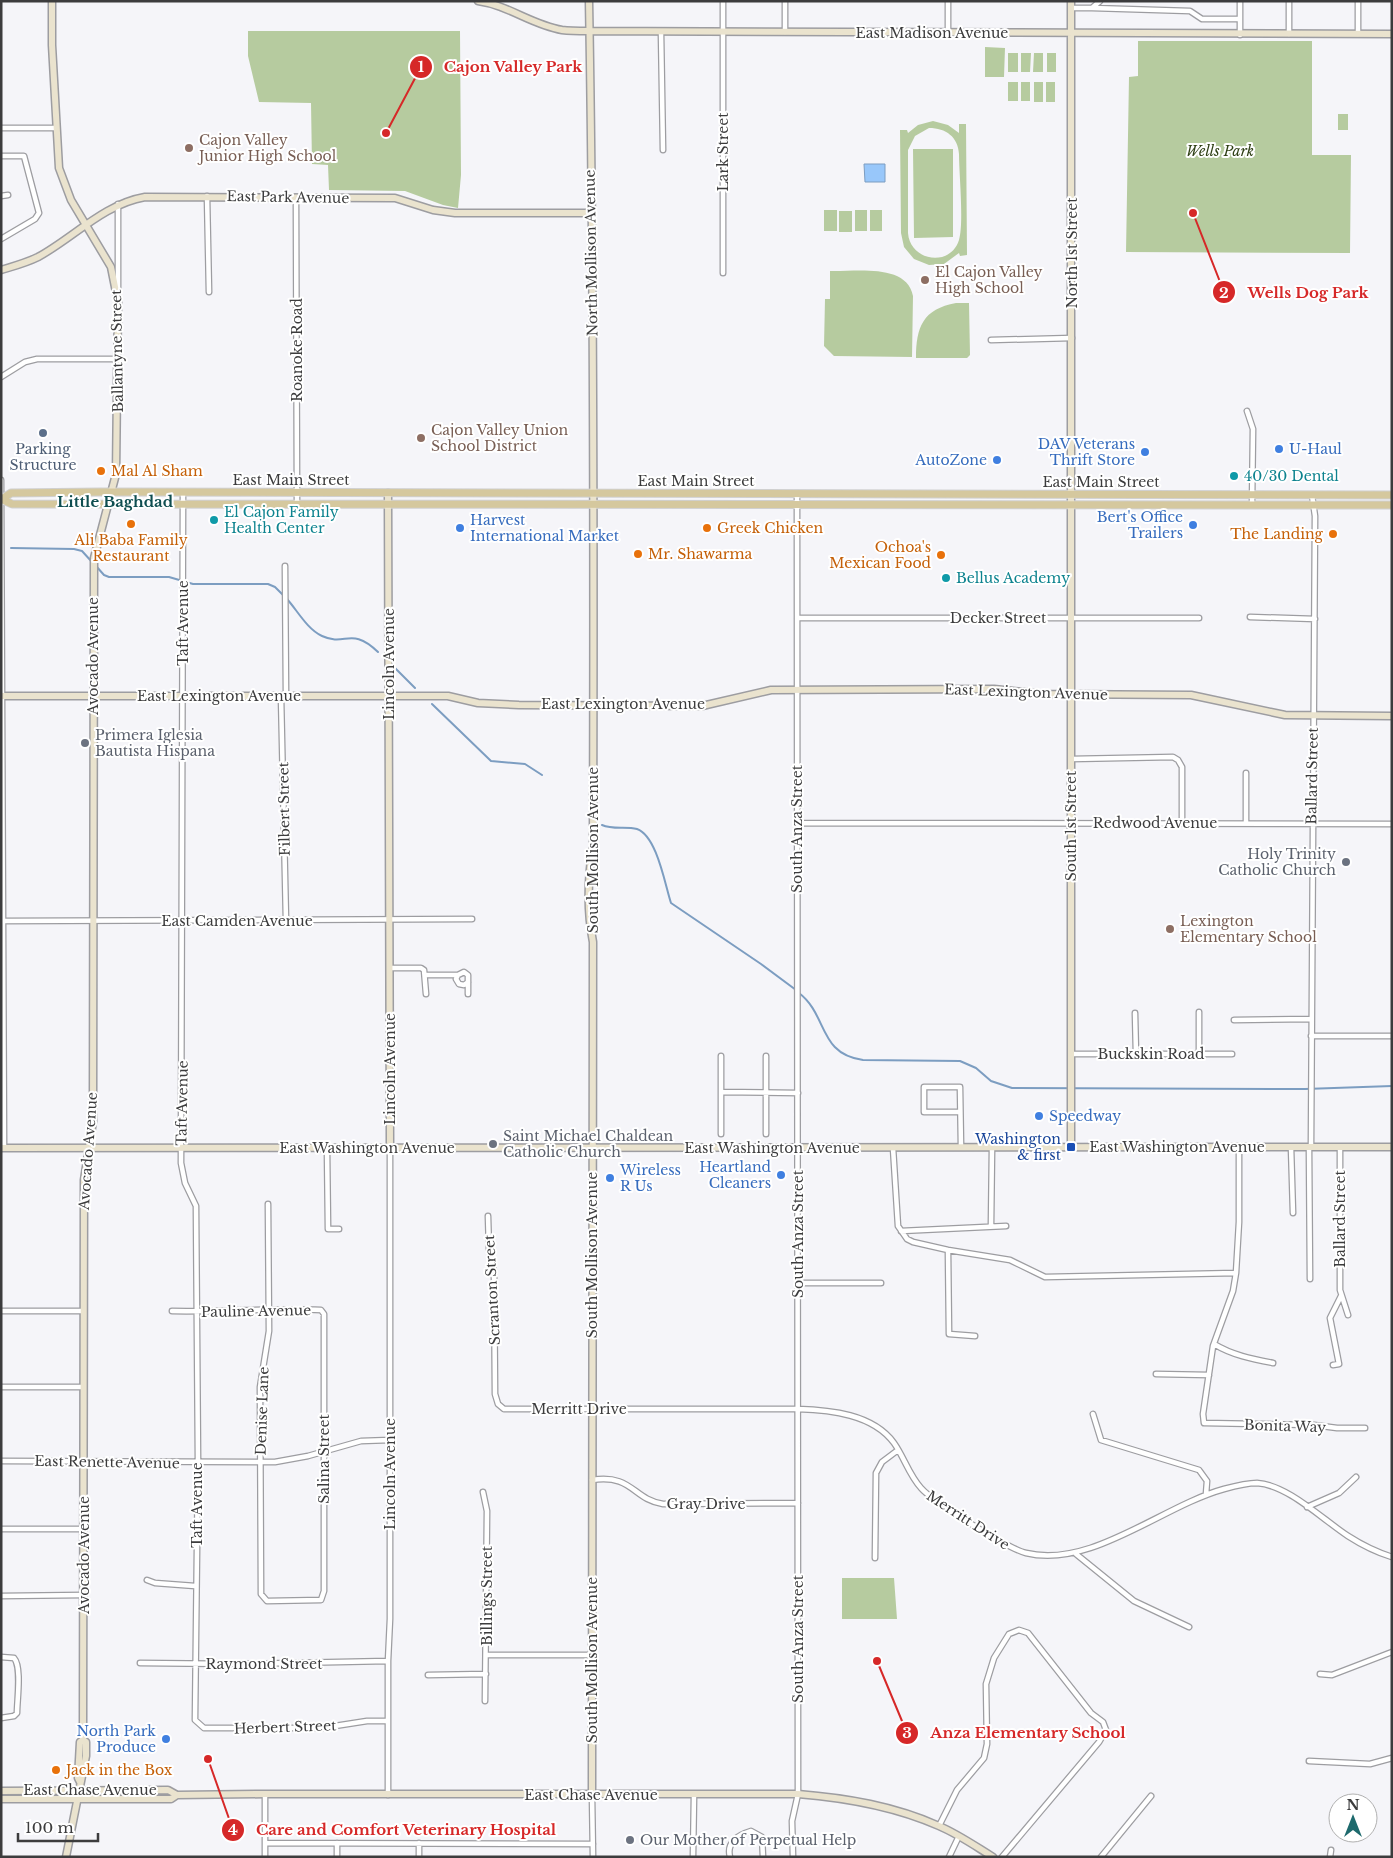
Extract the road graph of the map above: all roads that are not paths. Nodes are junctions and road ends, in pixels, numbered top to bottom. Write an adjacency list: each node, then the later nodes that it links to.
1 (52, 1): 25 (main road, Ballantyne Street)
2 (478, 1): 14 (main road, East Madison Avenue)
3 (589, 1): 14 (main road, North Mollison Avenue)
4 (723, 1): 16 (street, Lark Street)
5 (785, 1): 17 (street)
6 (948, 1): 18 (street)
7 (1100, 1): 12 (street)
8 (1240, 1): 13 (street)
9 (1289, 1): 20 (street)
10 (1358, 1): 21 (street)
11 (1071, 5): 12 (street); 19 (main road, North 1st Street)
12 (1092, 8): 13 (street)
13 (1240, 19): 23 (street)
14 (589, 31): 15 (main road, East Madison Avenue); 33 (main road, North Mollison Avenue)
15 (660, 32): 16 (main road, East Madison Avenue); 26 (street)
16 (724, 32): 17 (main road, East Madison Avenue); 37 (street, Lark Street)
17 (785, 32): 18 (main road, East Madison Avenue)
18 (948, 33): 19 (main road, East Madison Avenue)
19 (1071, 34): 23 (main road, East Madison Avenue); 40 (main road, North 1st Street)
20 (1289, 34): 21 (main road, East Madison Avenue); 23 (main road, East Madison Avenue)
21 (1358, 34): 22 (main road, East Madison Avenue)
22 (1392, 34)
23 (1240, 35)
24 (1, 128): 25 (street)
25 (56, 128): 34 (main road, Ballantyne Street)
26 (663, 150)
27 (1, 156): 35 (street)
28 (8, 195): 29 (street)
29 (1, 196)
30 (207, 196): 31 (main road, East Park Avenue); 32 (main road, East Park Avenue); 38 (street)
31 (296, 197): 33 (main road, East Park Avenue); 48 (street, Roanoke Road)
32 (118, 204): 34 (main road, East Park Avenue); 39 (street)
33 (592, 213): 51 (main road, North Mollison Avenue)
34 (86, 226): 36 (main road, East Park Avenue); 39 (main road, Ballantyne Street)
35 (1, 239)
36 (1, 270)
37 (722, 273)
38 (209, 292)
39 (118, 302): 42 (main road, Ballantyne Street)
40 (1072, 338): 41 (street); 53 (main road, North 1st Street)
41 (991, 340)
42 (118, 359): 43 (street); 46 (main road, Ballantyne Street)
43 (1, 377)
44 (1246, 411): 54 (street)
45 (1, 480): 57 (street)
46 (112, 492): 47 (main road, East Main Street); 57 (main road, East Main Street); 58 (main road, Ballantyne Street)
47 (183, 493): 48 (main road, East Main Street); 59 (street, Taft Avenue)
48 (297, 493): 49 (main road, East Main Street); 60 (street, Roanoke Road)
49 (388, 493): 50 (main road, East Main Street); 61 (main road, Lincoln Avenue)
50 (454, 493): 51 (main road, East Main Street); 63 (main road)
51 (592, 493): 52 (main road, East Main Street); 62 (main road, North Mollison Avenue)
52 (797, 494): 53 (main road, East Main Street); 64 (street, South Anza Street)
53 (1072, 494): 54 (main road, East Main Street); 65 (main road, North 1st Street)
54 (1252, 495): 56 (main road, East Main Street); 66 (street)
55 (1392, 495): 56 (main road, East Main Street)
56 (1312, 496): 67 (street, Ballard Street)
57 (2, 498): 58 (main road, East Main Street); 70 (street)
58 (109, 504): 59 (main road, East Main Street); 78 (main road, Avocado Avenue)
59 (183, 504): 60 (main road, East Main Street); 79 (street, Taft Avenue)
60 (297, 504): 61 (main road, East Main Street)
61 (388, 504): 63 (main road, East Main Street); 82 (main road, Lincoln Avenue)
62 (592, 504): 63 (main road, East Main Street); 64 (main road, East Main Street); 83 (main road, South Mollison Avenue)
63 (454, 505)
64 (797, 505): 65 (main road, East Main Street); 72 (street, South Anza Street)
65 (1072, 505): 66 (main road, East Main Street); 73 (main road, South 1st Street)
66 (1252, 505): 67 (main road, East Main Street)
67 (1314, 505): 68 (main road, East Main Street); 75 (street, Ballard Street)
68 (1392, 505)
69 (285, 566): 81 (street, Filbert Street)
70 (2, 601): 80 (street)
71 (1250, 617): 75 (street)
72 (797, 618): 73 (street, Decker Street); 76 (street, South Anza Street)
73 (1072, 618): 74 (street, Decker Street); 77 (main road, South 1st Street)
74 (1199, 618)
75 (1315, 619): 84 (street, Ballard Street)
76 (797, 689): 77 (main road, East Lexington Avenue); 83 (main road, East Lexington Avenue); 88 (street, South Anza Street)
77 (1071, 694): 84 (main road, East Lexington Avenue); 86 (main road, South 1st Street)
78 (94, 695): 79 (main road, East Lexington Avenue); 80 (main road, East Lexington Avenue); 96 (main road, Avocado Avenue)
79 (183, 695): 81 (main road, East Lexington Avenue); 97 (street, Taft Avenue)
80 (2, 696): 99 (street)
81 (284, 696): 82 (main road, East Lexington Avenue); 98 (street, Filbert Street)
82 (388, 696): 83 (main road, East Lexington Avenue); 94 (main road, Lincoln Avenue)
83 (594, 705): 134 (main road, South Mollison Avenue)
84 (1313, 716): 85 (main road, East Lexington Avenue); 92 (street, Ballard Street)
85 (1392, 716)
86 (1071, 759): 89 (main road, South 1st Street); 90 (street)
87 (1246, 773): 91 (street)
88 (797, 823): 89 (street, Redwood Avenue); 120 (street, South Anza Street)
89 (1071, 823): 90 (street, Redwood Avenue); 112 (main road, South 1st Street)
90 (1182, 823): 91 (street, Redwood Avenue)
91 (1246, 823): 92 (street, Redwood Avenue)
92 (1312, 824): 93 (street, Redwood Avenue); 108 (street, Ballard Street)
93 (1392, 824)
94 (390, 920): 95 (street, East Camden Avenue); 98 (street, East Camden Avenue); 100 (main road, Lincoln Avenue)
95 (472, 920)
96 (93, 921): 97 (street, East Camden Avenue); 99 (street, East Camden Avenue); 130 (main road, Avocado Avenue)
97 (182, 921): 98 (street, East Camden Avenue); 131 (street, Taft Avenue)
98 (286, 921)
99 (2, 922): 129 (street)
100 (390, 968): 101 (street); 133 (main road, Lincoln Avenue)
101 (426, 975): 102 (street); 104 (street)
102 (458, 975): 103 (street); 103 (street)
103 (468, 982): 105 (street)
104 (426, 994)
105 (468, 994)
106 (1199, 1012): 114 (street)
107 (1135, 1013): 113 (street)
108 (1311, 1018): 109 (street); 110 (street, Ballard Street)
109 (1234, 1020)
110 (1311, 1036): 111 (street); 126 (street, Ballard Street)
111 (1392, 1036)
112 (1071, 1054): 113 (street, Buckskin Road); 139 (main road, South 1st Street)
113 (1136, 1054): 114 (street, Buckskin Road)
114 (1199, 1054): 115 (street, Buckskin Road)
115 (1232, 1054)
116 (721, 1056): 118 (street)
117 (766, 1056): 119 (street)
118 (721, 1092): 119 (street); 122 (street)
119 (766, 1092): 120 (street); 123 (street)
120 (798, 1093): 135 (street, South Anza Street)
121 (960, 1112): 121 (street); 137 (street)
122 (721, 1134)
123 (766, 1134)
124 (1239, 1147): 125 (main road, East Washington Avenue); 139 (main road, East Washington Avenue); 148 (street)
125 (1291, 1147): 126 (main road, East Washington Avenue); 141 (street)
126 (1310, 1147): 127 (main road, East Washington Avenue); 149 (street, Ballard Street)
127 (1340, 1147): 128 (main road, East Washington Avenue); 152 (street, Ballard Street)
128 (1392, 1147)
129 (2, 1148): 130 (main road, East Washington Avenue)
130 (90, 1148): 131 (main road, East Washington Avenue); 154 (main road, Avocado Avenue)
131 (181, 1148): 132 (main road, East Washington Avenue); 156 (street, Taft Avenue)
132 (327, 1148): 133 (main road, East Washington Avenue); 145 (street)
133 (390, 1148): 134 (main road, East Washington Avenue); 173 (street, Lincoln Avenue)
134 (592, 1148): 135 (main road, East Washington Avenue); 169 (main road, South Mollison Avenue)
135 (798, 1148): 136 (main road, East Washington Avenue); 150 (street, South Anza Street)
136 (893, 1148): 137 (main road, East Washington Avenue); 146 (street)
137 (961, 1148): 138 (main road, East Washington Avenue)
138 (992, 1148): 139 (main road, East Washington Avenue); 143 (street)
139 (1071, 1148)
140 (268, 1204): 157 (street, Denise Lane)
141 (1293, 1213)
142 (488, 1216): 168 (street, Scranton Street)
143 (991, 1226): 144 (street); 146 (street)
144 (1006, 1226)
145 (339, 1229)
146 (901, 1231): 147 (street)
147 (948, 1250): 148 (street); 160 (street)
148 (1236, 1273): 161 (street)
149 (1310, 1279)
150 (798, 1283): 151 (street); 170 (street, South Anza Street)
151 (881, 1283)
152 (1340, 1293): 158 (street); 163 (street)
153 (1, 1311): 154 (street)
154 (83, 1311): 167 (main road, Avocado Avenue)
155 (172, 1311): 156 (street, Pauline Avenue)
156 (195, 1311): 157 (street, Pauline Avenue); 178 (street, Taft Avenue)
157 (269, 1311): 159 (street, Pauline Avenue); 179 (street, Denise Lane)
158 (1348, 1315)
159 (324, 1328): 174 (street, Salina Street)
160 (975, 1336)
161 (1214, 1344): 162 (street); 165 (street)
162 (1273, 1363)
163 (1333, 1365)
164 (1156, 1374): 165 (street)
165 (1208, 1375): 172 (street, Bonita Way)
166 (1, 1387): 167 (street)
167 (83, 1387): 177 (main road, Avocado Avenue)
168 (495, 1394): 169 (street, Merritt Drive)
169 (592, 1409): 170 (street, Merritt Drive); 181 (main road, South Mollison Avenue)
170 (798, 1409): 175 (street, Merritt Drive); 184 (street, South Anza Street)
171 (1093, 1414): 183 (street)
172 (1365, 1428)
173 (390, 1440): 174 (street, East Renette Avenue); 201 (street, Lincoln Avenue)
174 (324, 1450): 179 (street, East Renette Avenue); 193 (street, Salina Street)
175 (898, 1450): 188 (street, Merritt Drive); 190 (street)
176 (1, 1461): 177 (street, East Renette Avenue)
177 (84, 1461): 178 (street, East Renette Avenue); 187 (main road, Avocado Avenue)
178 (198, 1462): 179 (street, East Renette Avenue); 192 (street, Taft Avenue)
179 (260, 1463): 193 (street, Denise Lane)
180 (1356, 1477): 185 (street)
181 (592, 1480): 184 (street, Gray Drive); 199 (main road, South Mollison Avenue)
182 (482, 1492): 198 (street, Billings Street)
183 (1206, 1494): 185 (street, Merritt Drive); 188 (street, Merritt Drive)
184 (798, 1503): 217 (street, South Anza Street)
185 (1307, 1507): 189 (street, Merritt Drive)
186 (1, 1529): 187 (street)
187 (84, 1529): 194 (main road, Avocado Avenue)
188 (1076, 1554): 196 (street)
189 (1392, 1557)
190 (875, 1558)
191 (147, 1580): 192 (street)
192 (195, 1586): 203 (street, Taft Avenue)
193 (261, 1589)
194 (84, 1595): 195 (street); 214 (main road, Avocado Avenue)
195 (1, 1596)
196 (1188, 1626)
197 (1392, 1652): 205 (street)
198 (487, 1655): 199 (street); 204 (street, Billings Street)
199 (592, 1655): 220 (main road, South Mollison Avenue)
200 (1, 1657): 209 (street)
201 (388, 1660): 203 (street, Raymond Street); 210 (street, Lincoln Avenue)
202 (140, 1662): 203 (street, Raymond Street)
203 (195, 1665): 208 (street, Taft Avenue)
204 (486, 1674): 206 (street); 207 (street, Billings Street)
205 (1320, 1674)
206 (428, 1675)
207 (485, 1701)
208 (195, 1710): 210 (street, Herbert Street)
209 (1, 1718)
210 (388, 1721): 219 (street, Lincoln Avenue)
211 (1392, 1758): 212 (street)
212 (1308, 1761)
213 (1, 1791): 214 (main road, East Chase Avenue)
214 (78, 1791): 218 (main road, East Chase Avenue); 223 (main road, Avocado Avenue)
215 (265, 1794): 218 (main road, East Chase Avenue); 219 (main road, East Chase Avenue); 226 (street)
216 (694, 1794): 217 (main road, East Chase Avenue); 220 (main road, East Chase Avenue); 236 (street)
217 (798, 1794): 224 (main road, East Chase Avenue); 239 (street, South Anza Street)
218 (177, 1795): 223 (main road, East Chase Avenue)
219 (388, 1795): 220 (main road, East Chase Avenue)
220 (592, 1795): 229 (street, South Mollison Avenue)
221 (1151, 1796): 243 (street)
222 (1, 1799): 223 (main road, East Chase Avenue)
223 (77, 1800): 231 (main road, Avocado Avenue)
224 (939, 1826): 225 (main road, East Chase Avenue); 242 (street)
225 (959, 1836): 240 (street); 241 (main road, East Chase Avenue)
226 (265, 1843): 227 (street); 232 (street)
227 (337, 1843): 228 (street); 233 (street)
228 (419, 1843): 229 (street); 234 (street)
229 (593, 1844): 235 (street, South Mollison Avenue)
230 (1331, 1850): 244 (street)
231 (66, 1857)
232 (265, 1857)
233 (337, 1857)
234 (419, 1857)
235 (594, 1857)
236 (692, 1857)
237 (730, 1857): 238 (street)
238 (763, 1857)
239 (793, 1857)
240 (949, 1857)
241 (993, 1857)
242 (1002, 1857)
243 (1101, 1857)
244 (1330, 1857)

